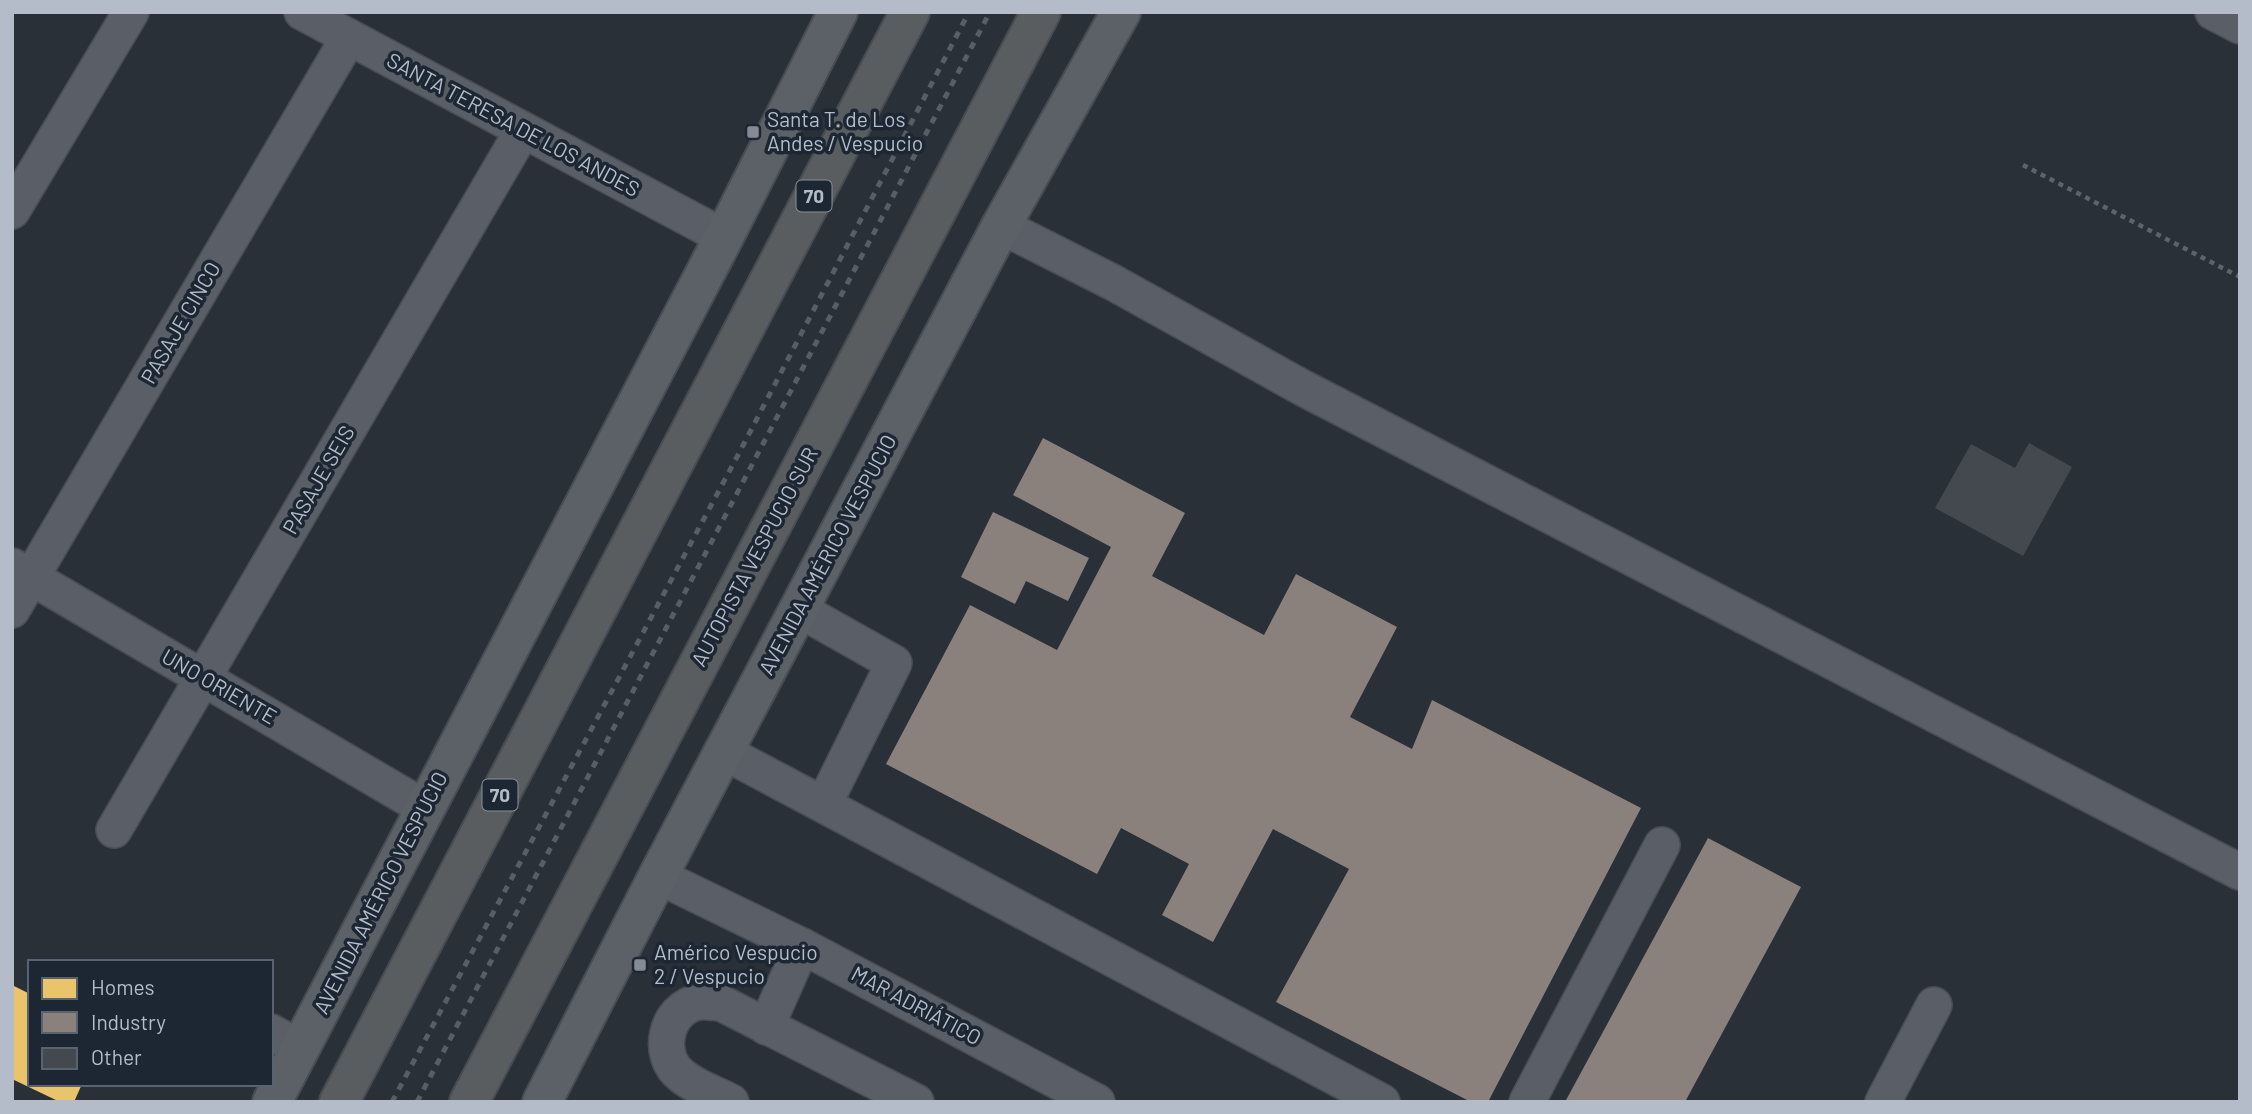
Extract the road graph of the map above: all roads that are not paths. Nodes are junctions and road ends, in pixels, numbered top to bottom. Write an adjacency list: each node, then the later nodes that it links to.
1 (131, 12): 11 (street)
2 (302, 12): 9 (street, SANTA TERESA DE LOS ANDES)
3 (838, 12): 13 (main road, AVENIDA AMÉRICO VESPUCIO)
4 (910, 12): 30 (highway, 70)
5 (1041, 12): 31 (highway, AUTOPISTA VESPUCIO SUR)
6 (1121, 12): 12 (main road, AVENIDA AMÉRICO VESPUCIO)
7 (2213, 12): 8 (street)
8 (2240, 26)
9 (348, 37): 10 (street, SANTA TERESA DE LOS ANDES); 14 (street, PASAJE CINCO)
10 (523, 130): 13 (street, SANTA TERESA DE LOS ANDES); 17 (street, PASAJE SEIS)
11 (12, 211)
12 (1001, 226): 16 (main road, AVENIDA AMÉRICO VESPUCIO); 23 (street)
13 (724, 237): 20 (main road, AVENIDA AMÉRICO VESPUCIO)
14 (22, 572): 15 (street, PASAJE CINCO); 17 (street, UNO ORIENTE)
15 (12, 610)
16 (800, 610): 18 (main road, AVENIDA AMÉRICO VESPUCIO); 19 (street)
17 (203, 678): 20 (street, UNO ORIENTE); 21 (street, PASAJE SEIS)
18 (724, 752): 19 (street); 24 (main road, AVENIDA AMÉRICO VESPUCIO)
19 (824, 804): 36 (street)
20 (425, 808): 28 (main road, AVENIDA AMÉRICO VESPUCIO)
21 (114, 830)
22 (1662, 845): 37 (street)
23 (2240, 872)
24 (658, 876): 25 (street, MAR ADRIÁTICO); 32 (main road, AVENIDA AMÉRICO VESPUCIO)
25 (802, 946): 27 (street); 35 (street, MAR ADRIÁTICO)
26 (1934, 1005): 38 (street)
27 (766, 1027): 33 (street); 34 (street)
28 (286, 1040): 29 (main road, AVENIDA AMÉRICO VESPUCIO)
29 (272, 1102)
30 (339, 1102)
31 (468, 1102)
32 (542, 1102)
33 (731, 1102)
34 (915, 1102)
35 (1097, 1102)
36 (1382, 1102)
37 (1527, 1102)
38 (1883, 1102)

